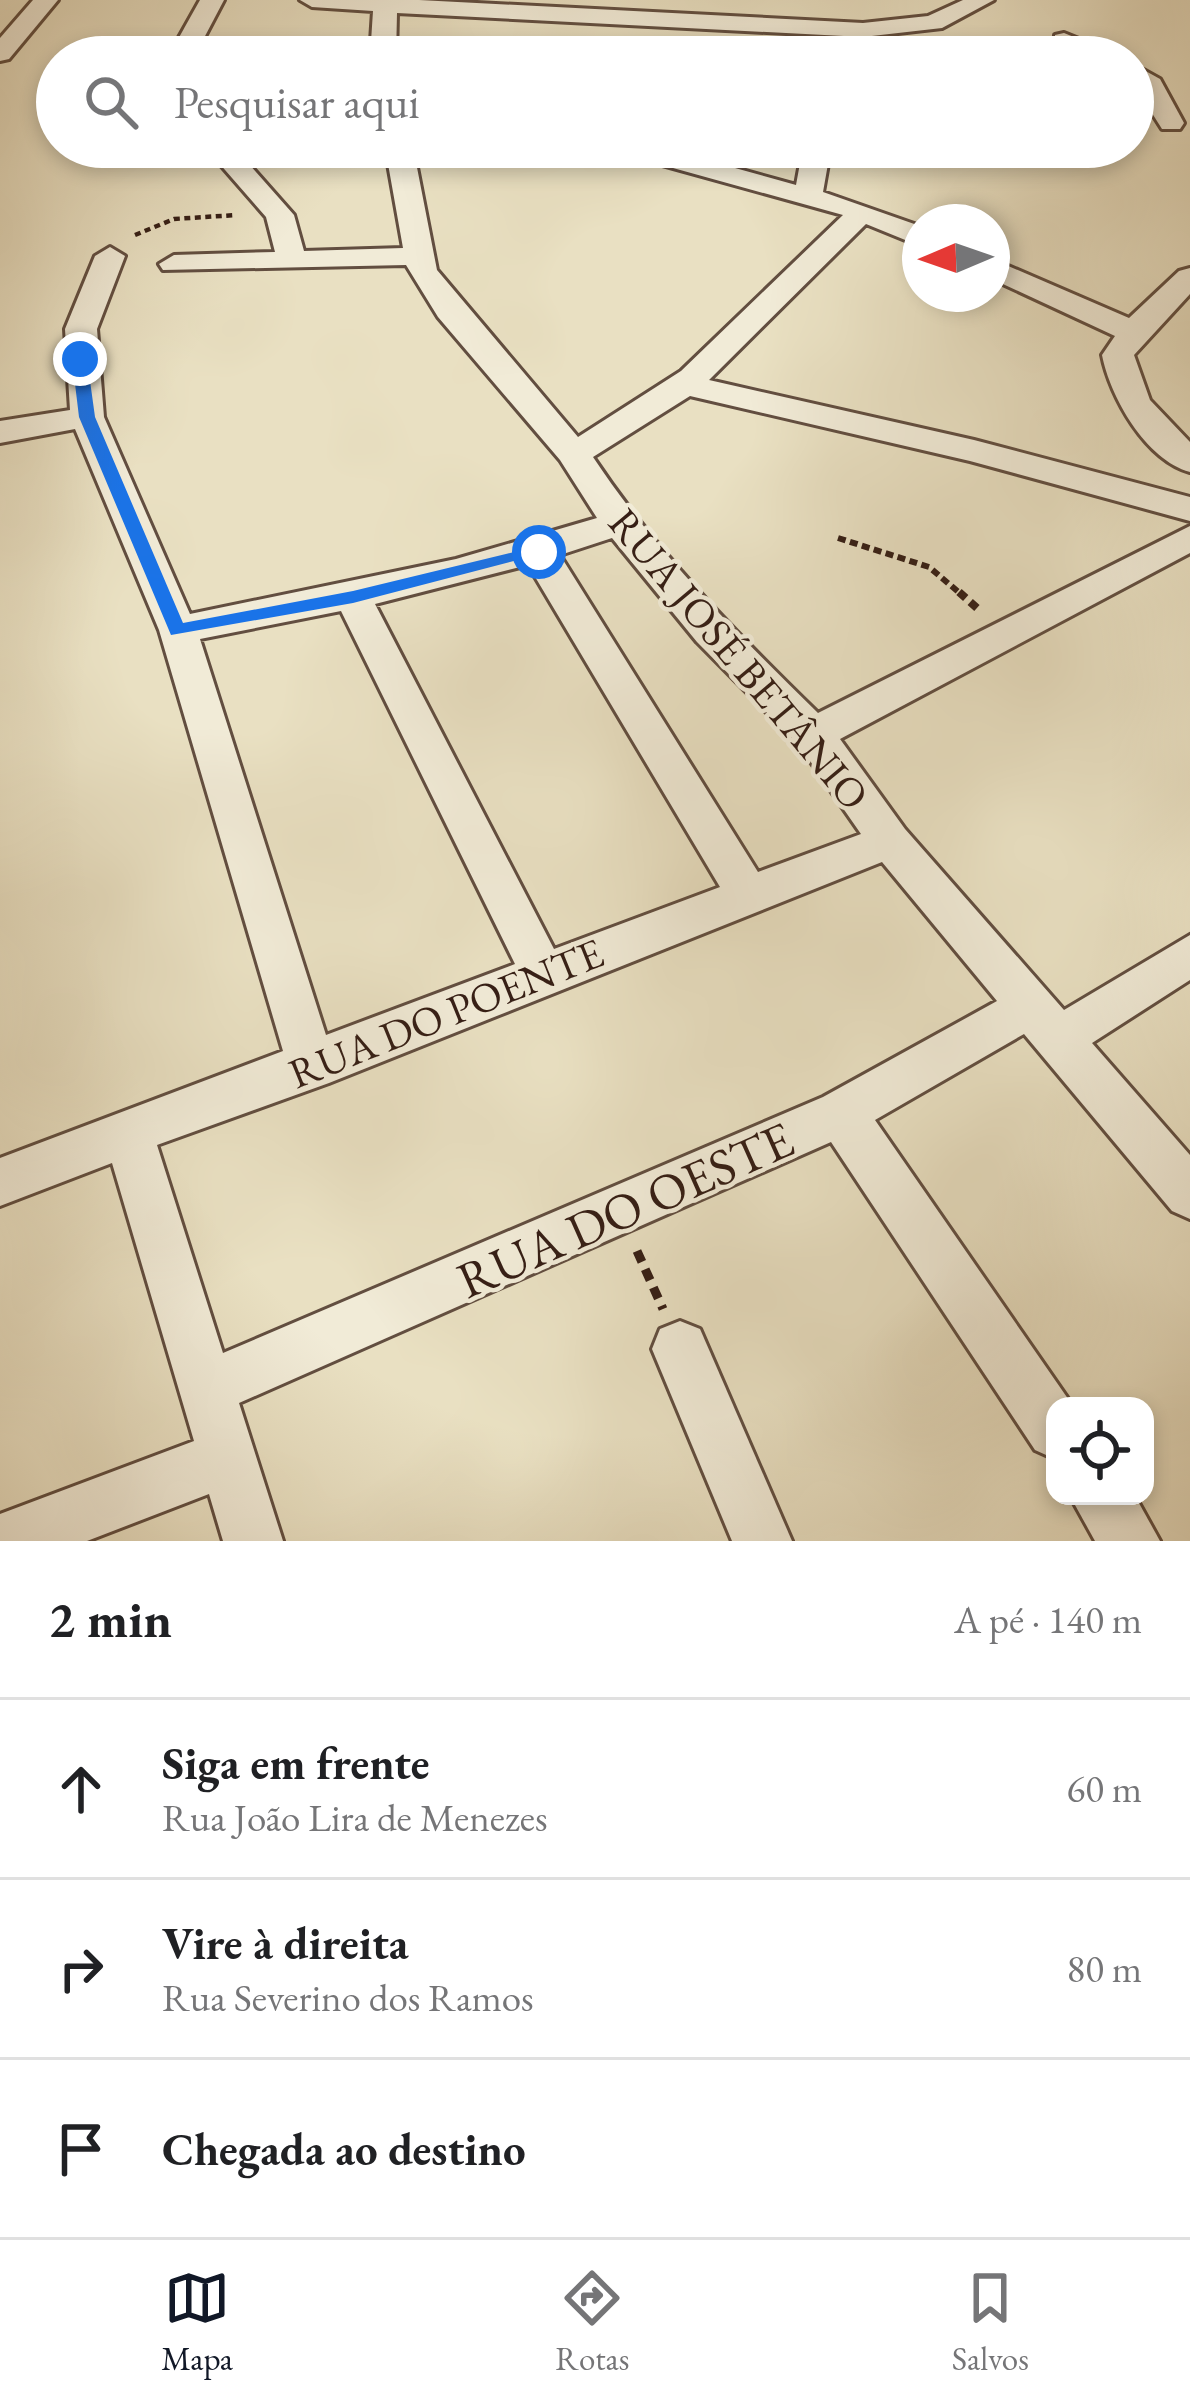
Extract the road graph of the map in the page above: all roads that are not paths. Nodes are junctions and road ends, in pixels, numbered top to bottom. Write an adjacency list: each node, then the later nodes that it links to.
1 (46, 0): 11 (street)
2 (212, 0): 8 (street)
3 (312, 0): 6 (street)
4 (982, 0): 7 (street)
5 (466, 5): 6 (street); 7 (street)
6 (385, 6): 9 (street)
7 (672, 25): 10 (street)
8 (193, 36)
9 (383, 36)
10 (690, 36)
11 (0, 54)
12 (1154, 88): 13 (street)
13 (1181, 123)
14 (238, 168): 23 (street)
15 (403, 168): 22 (street, RUA JOSÉ BETÂNIO)
16 (706, 168): 18 (street)
17 (813, 168): 18 (street)
18 (808, 196): 19 (street)
19 (862, 212): 20 (street); 28 (street)
20 (902, 229)
21 (110, 256): 29 (street)
22 (418, 256): 23 (street); 31 (street, RUA JOSÉ BETÂNIO)
23 (292, 261): 24 (street)
24 (175, 263)
25 (1010, 276): 27 (street)
26 (1190, 278): 27 (street)
27 (1133, 332): 32 (street)
28 (686, 385): 31 (street); 33 (street)
29 (87, 417): 30 (street); 38 (street)
30 (0, 432)
31 (573, 453): 34 (street, RUA JOSÉ BETÂNIO)
32 (1190, 460)
33 (1190, 509)
34 (619, 523): 36 (street); 39 (street, RUA JOSÉ BETÂNIO)
35 (1190, 538): 39 (street)
36 (539, 552): 37 (street); 41 (street)
37 (353, 597): 38 (street); 43 (street)
38 (178, 630): 45 (street)
39 (814, 734): 40 (street, RUA JOSÉ BETÂNIO)
40 (890, 841): 41 (street, RUA DO POENTE); 44 (street, RUA JOSÉ BETÂNIO)
41 (750, 898): 43 (street, RUA DO POENTE)
42 (1190, 956): 44 (street, RUA DO OESTE)
43 (542, 971): 45 (street, RUA DO POENTE)
44 (1047, 1021): 46 (street, RUA DO OESTE); 49 (street, RUA JOSÉ BETÂNIO)
45 (312, 1067): 47 (street, RUA DO POENTE)
46 (841, 1113): 51 (street, RUA DO OESTE); 52 (street)
47 (129, 1136): 48 (street, RUA DO POENTE); 51 (street)
48 (0, 1182)
49 (1190, 1194)
50 (680, 1349): 57 (street)
51 (207, 1388): 53 (street)
52 (1046, 1417)
53 (230, 1457): 55 (street); 56 (street)
54 (1106, 1505): 58 (street)
55 (8, 1541)
56 (253, 1541)
57 (762, 1541)
58 (1130, 1541)

